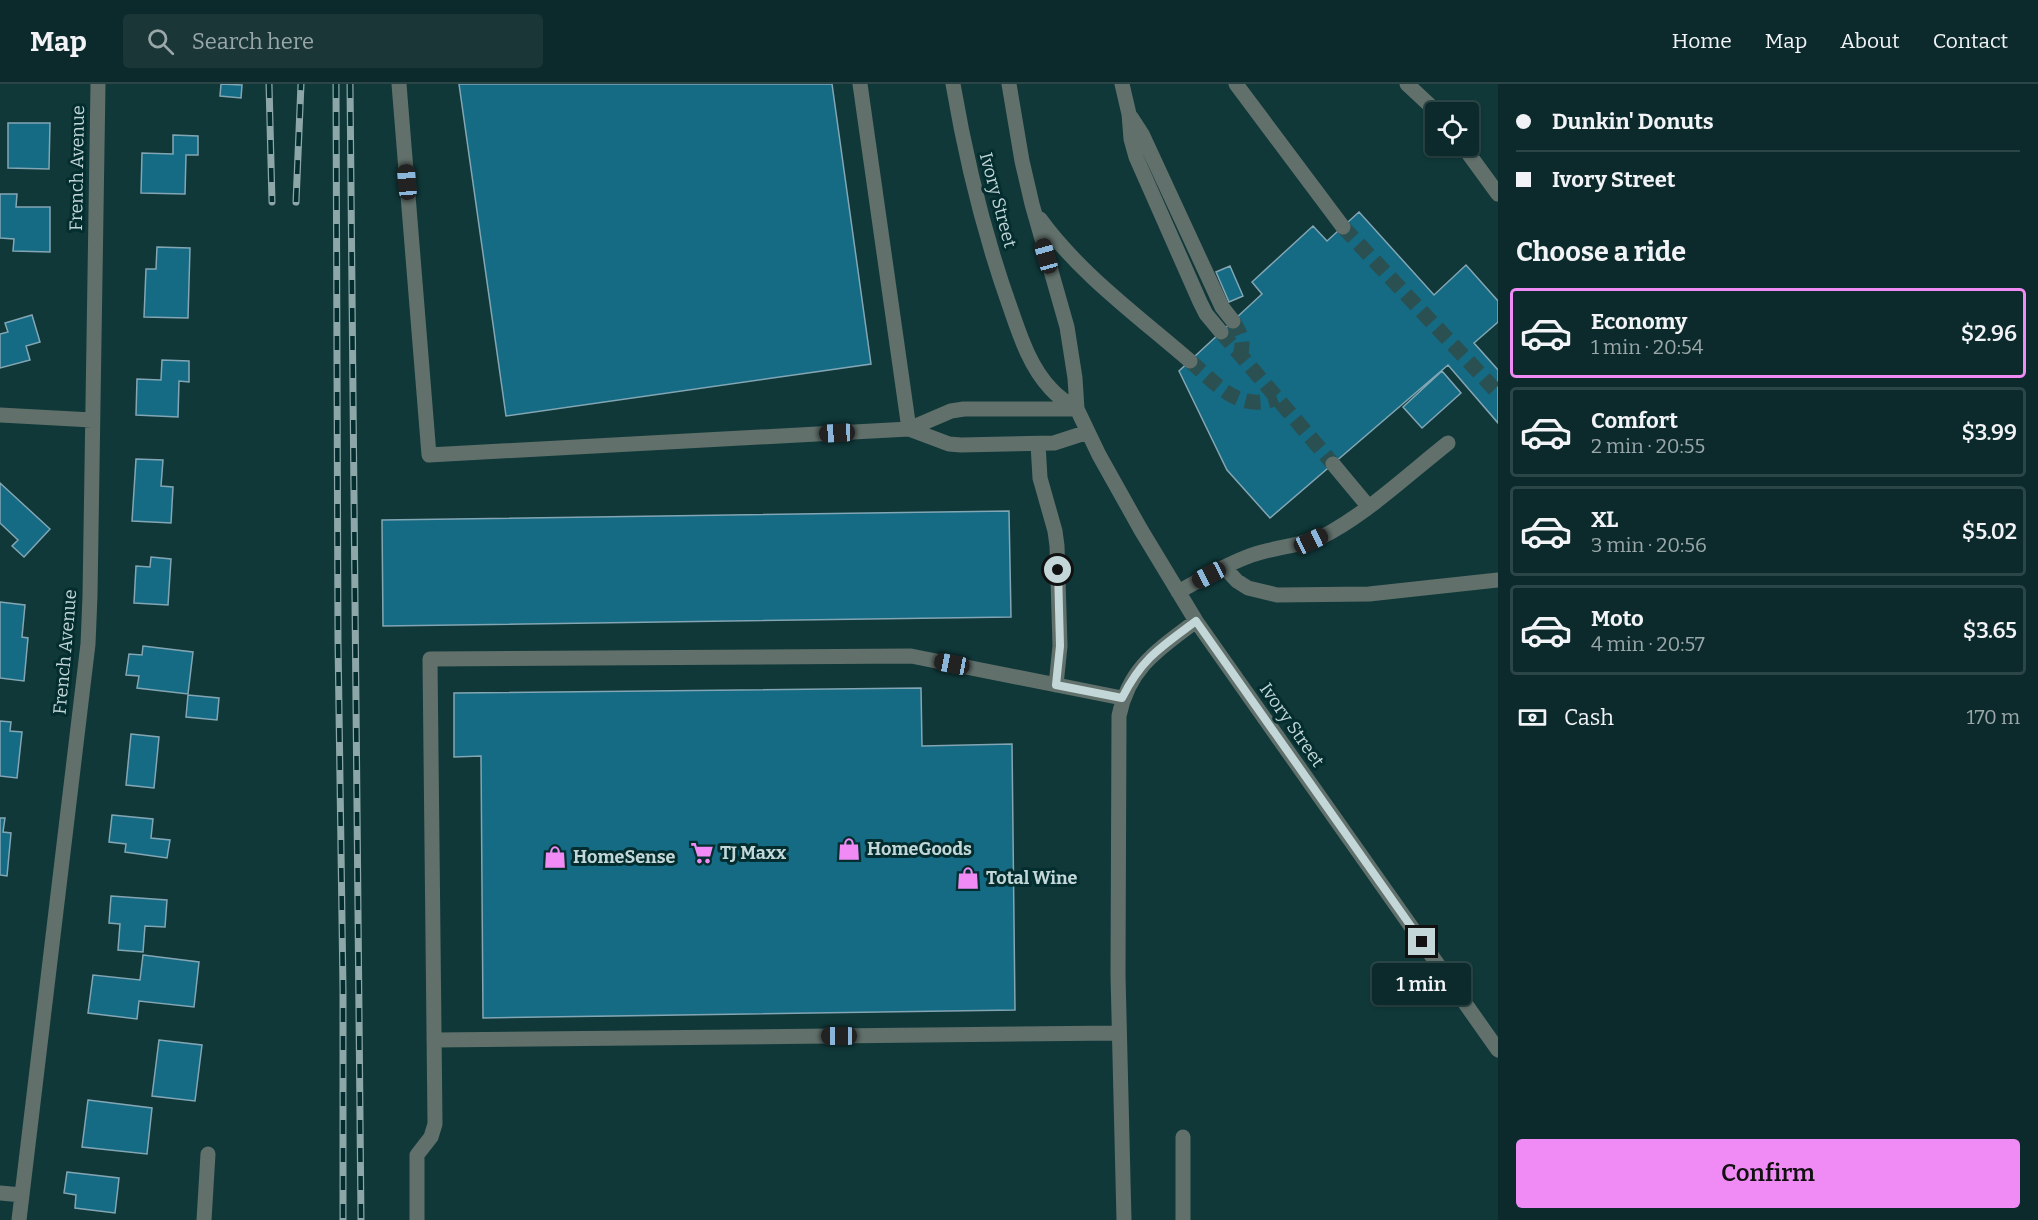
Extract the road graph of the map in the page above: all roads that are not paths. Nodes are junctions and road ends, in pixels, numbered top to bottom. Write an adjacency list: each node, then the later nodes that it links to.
1 (98, 84): 20 (street, French Avenue)
2 (399, 84): 21 (street)
3 (860, 84): 21 (street)
4 (953, 84): 18 (street, Ivory Street)
5 (1009, 84): 13 (street, Ivory Street)
6 (1122, 84): 10 (street)
7 (1236, 84): 14 (street)
8 (1407, 84): 9 (street)
9 (1426, 102)
10 (1129, 114): 15 (street); 16 (street)
11 (1470, 156): 12 (street)
12 (1498, 194)
13 (1032, 204): 17 (street); 18 (street, Ivory Street)
14 (1343, 226)
15 (1233, 321)
16 (1221, 332)
17 (1190, 361)
18 (1077, 409): 21 (street); 22 (street, Ivory Street)
19 (0, 415): 20 (street)
20 (92, 420): 39 (street, French Avenue)
21 (909, 429): 24 (street)
22 (1088, 432): 24 (street); 29 (street, Ivory Street)
23 (1448, 442): 26 (street)
24 (1038, 444): 31 (street)
25 (1333, 464): 26 (street)
26 (1368, 506): 27 (street)
27 (1224, 567): 28 (street); 29 (street)
28 (1498, 580)
29 (1178, 592): 30 (street, Ivory Street)
30 (1196, 621): 32 (street); 35 (street, Ivory Street)
31 (1056, 685): 32 (street); 34 (street)
32 (1122, 698): 33 (street)
33 (1119, 1033): 34 (street); 43 (street)
34 (435, 1040): 42 (street)
35 (1498, 1050)
36 (1183, 1137): 44 (street)
37 (208, 1154): 41 (street)
38 (0, 1193): 39 (street)
39 (22, 1195): 40 (street, French Avenue)
40 (19, 1220)
41 (204, 1220)
42 (417, 1220)
43 (1124, 1220)
44 (1183, 1220)

